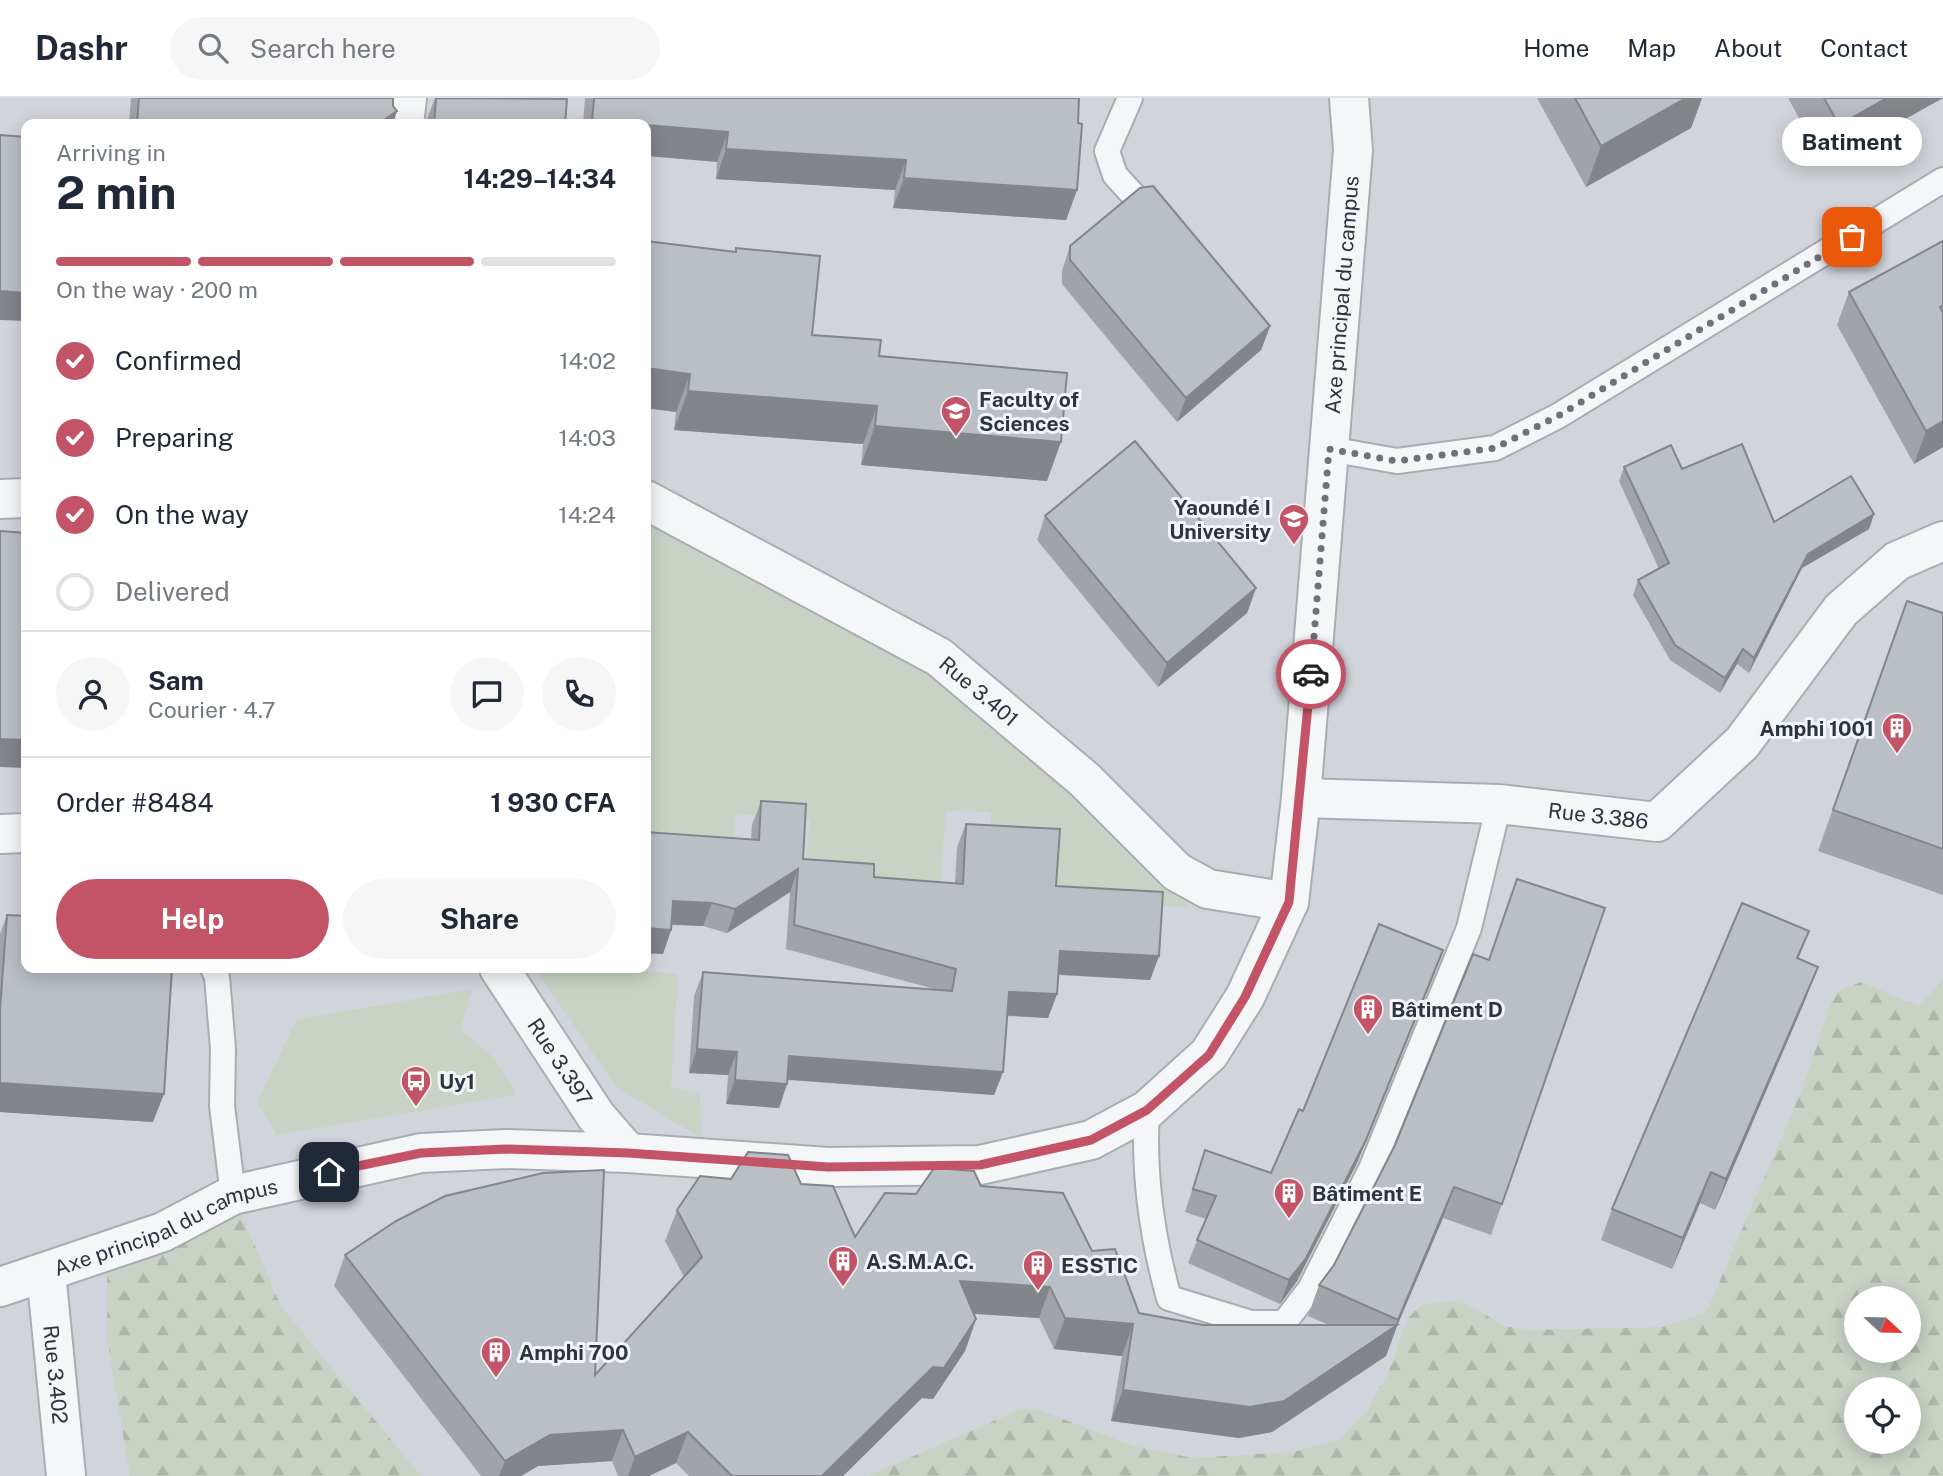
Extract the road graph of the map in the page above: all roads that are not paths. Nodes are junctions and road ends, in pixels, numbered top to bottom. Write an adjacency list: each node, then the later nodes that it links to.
1 (407, 98): 4 (street)
2 (1130, 98): 6 (lane)
3 (1349, 98): 7 (street, Axe principal du campus)
4 (405, 119)
5 (1943, 180): 7 (lane)
6 (1136, 198)
7 (1329, 449): 12 (street, Axe principal du campus)
8 (21, 498): 9 (street)
9 (0, 499)
10 (651, 503): 16 (street, Rue 3.401)
11 (1943, 541): 13 (street, Rue 3.386)
12 (1301, 798): 13 (street, Rue 3.386); 16 (street, Axe principal du campus)
13 (1499, 804): 19 (lane)
14 (21, 833): 15 (street)
15 (0, 834)
16 (1289, 902): 19 (street, Axe principal du campus)
17 (215, 973): 21 (lane)
18 (502, 973): 20 (street, Rue 3.397)
19 (1147, 1110): 20 (street, Axe principal du campus)
20 (628, 1153): 21 (street, Axe principal du campus)
21 (233, 1195): 22 (street, Axe principal du campus)
22 (46, 1272): 23 (street, Axe principal du campus); 24 (street, Rue 3.402)
23 (0, 1287)
24 (66, 1476)

